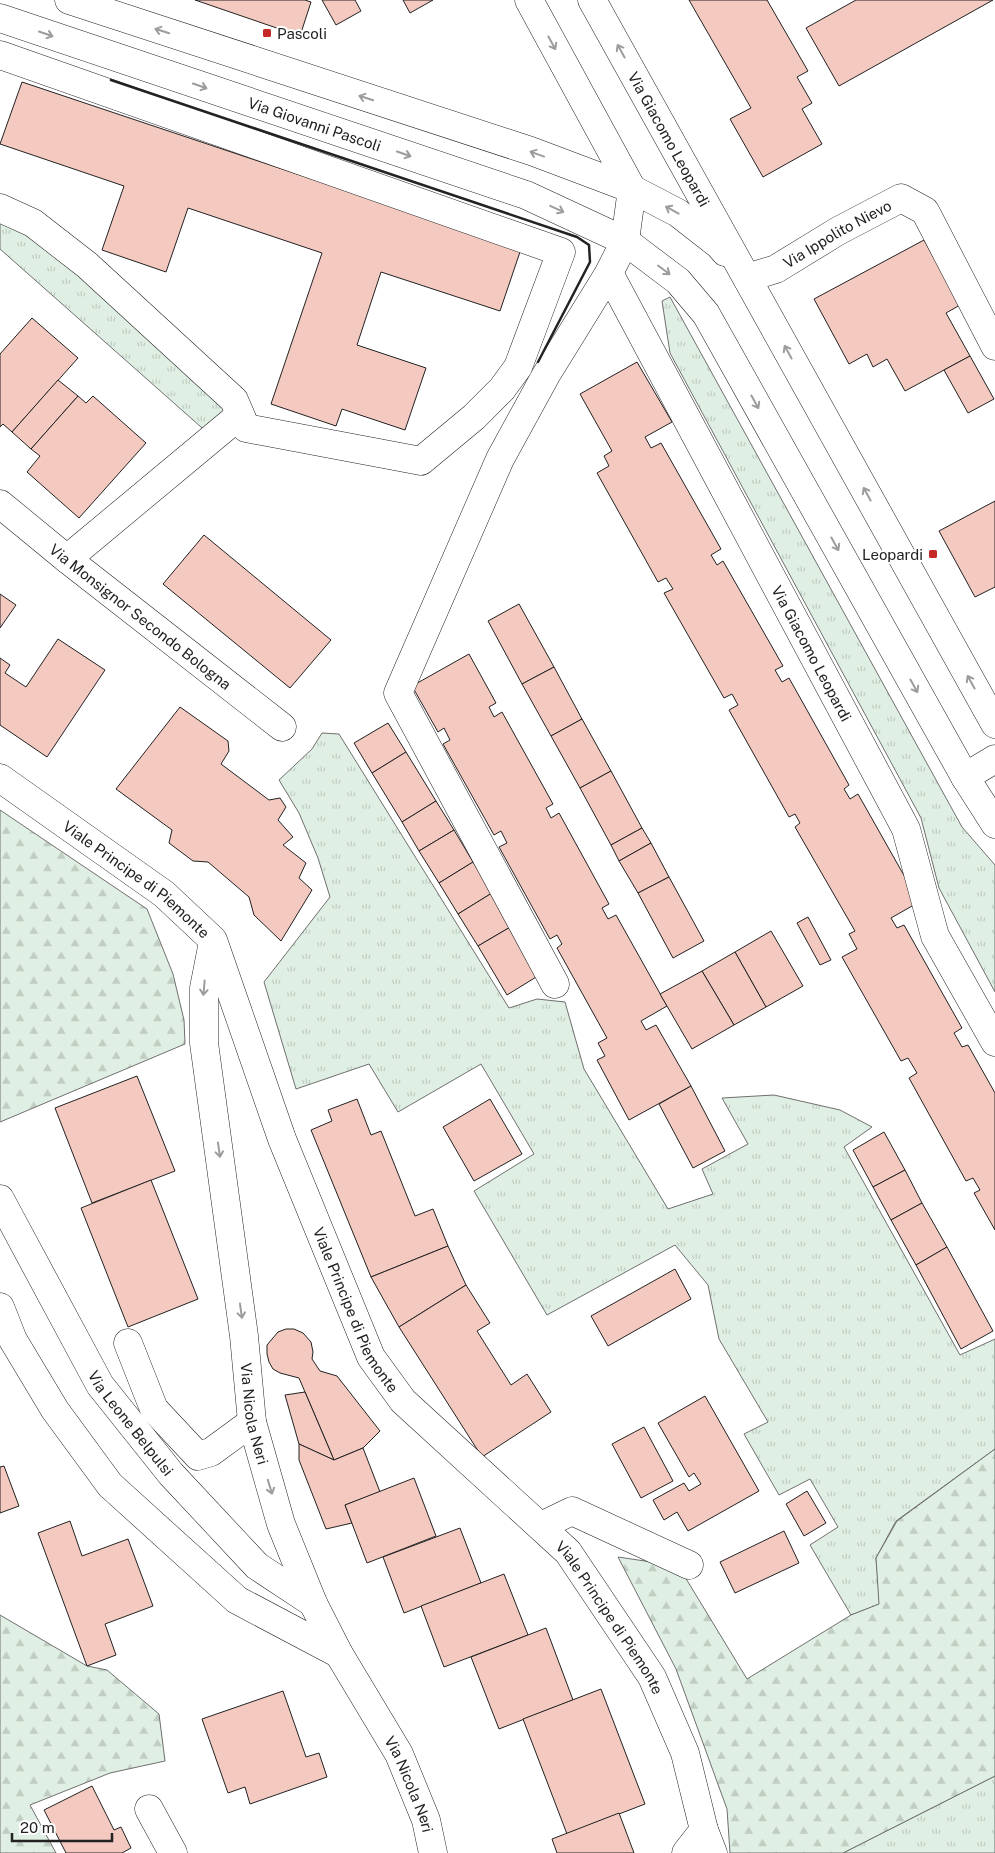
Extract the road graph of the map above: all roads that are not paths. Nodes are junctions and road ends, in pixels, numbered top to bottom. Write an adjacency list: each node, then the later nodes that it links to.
1 (69, 0): 6 (street, one-way to 1)
2 (529, 0): 6 (street, one-way to 6)
3 (592, 0): 10 (street, Via Giacomo Leopardi, one-way to 3)
4 (0, 18): 8 (street, Via Giovanni Pascoli, one-way to 8)
5 (0, 55): 12 (street)
6 (632, 188): 8 (street); 10 (street, Via Giacomo Leopardi, one-way to 6)
7 (0, 208): 12 (street)
8 (625, 240): 9 (street); 18 (street, one-way to 18)
9 (608, 273): 22 (street); 23 (street, Via Giacomo Leopardi)
10 (747, 278): 11 (street, Via Ippolito Nievo); 15 (street, Via Giacomo Leopardi, one-way to 10)
11 (995, 346)
12 (240, 415): 14 (street)
13 (0, 504): 14 (street, Via Monsignor Secondo Bologna)
14 (67, 559): 16 (street, Via Monsignor Secondo Bologna)
15 (995, 724)
16 (282, 727)
17 (995, 759): 18 (street)
18 (965, 777): 20 (street)
19 (0, 778): 21 (street, Viale Principe di Piemonte)
20 (995, 824)
21 (213, 940): 27 (street, Via Nicola Neri, one-way to 27); 28 (street, Viale Principe di Piemonte)
22 (555, 984)
23 (995, 1042)
24 (0, 1199): 30 (street, Via Leone Belpulsi)
25 (0, 1307): 31 (street)
26 (128, 1343): 27 (street)
27 (252, 1422): 30 (street, Via Nicola Neri, one-way to 30)
28 (541, 1526): 29 (street); 33 (street, Viale Principe di Piemonte)
29 (689, 1565)
30 (313, 1603): 31 (street, Via Nicola Neri)
31 (338, 1654): 35 (street, Via Nicola Neri)
32 (150, 1809): 34 (street)
33 (708, 1841): 36 (street)
34 (173, 1853)
35 (433, 1853)
36 (686, 1853)

